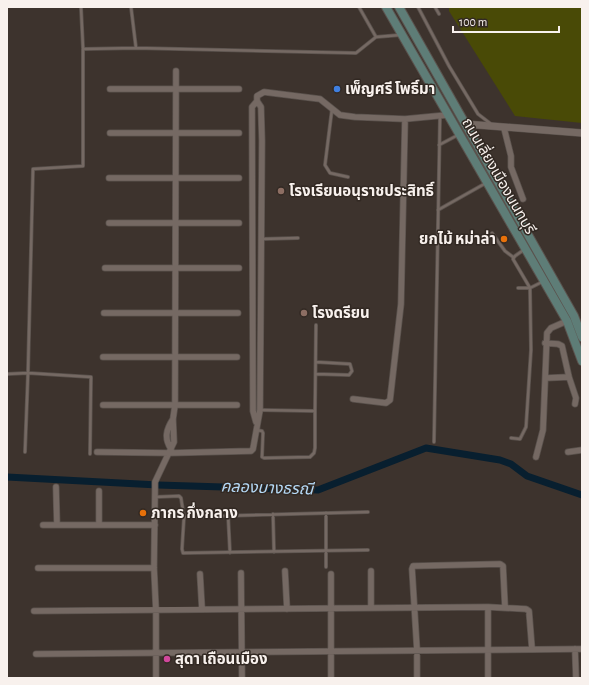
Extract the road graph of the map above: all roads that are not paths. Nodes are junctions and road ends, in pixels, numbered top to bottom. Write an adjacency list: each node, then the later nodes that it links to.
1 (81, 7): 12 (lane)
2 (131, 7): 11 (lane)
3 (359, 7): 10 (lane)
4 (386, 7): 9 (main road, ถนนเลี่ยงเมืองนนทบุรี)
5 (399, 7): 21 (main road, ถนนเลี่ยงเมืองนนทบุรี)
6 (418, 7): 22 (lane)
7 (435, 7): 8 (lane)
8 (439, 14)
9 (402, 35): 10 (lane); 19 (main road, ถนนเลี่ยงเมืองนนทบุรี)
10 (376, 37): 11 (lane)
11 (136, 48): 12 (lane)
12 (83, 49): 66 (lane)
13 (176, 71): 15 (street)
14 (110, 89): 15 (street)
15 (176, 89): 16 (street); 25 (street)
16 (239, 89)
17 (257, 101): 18 (street); 42 (street); 43 (street)
18 (332, 109): 20 (street); 30 (lane)
19 (444, 115): 20 (street); 28 (main road, ถนนเลี่ยงเมืองนนทบุรี); 29 (lane)
20 (405, 119): 71 (street)
21 (465, 124): 22 (street); 59 (main road, ถนนเลี่ยงเมืองนนทบุรี)
22 (495, 127): 23 (street)
23 (504, 128): 26 (street); 35 (street)
24 (110, 133): 25 (street)
25 (176, 133): 27 (street); 32 (street)
26 (582, 133)
27 (239, 134)
28 (459, 134): 29 (lane); 34 (main road, ถนนเลี่ยงเมืองนนทบุรี)
29 (439, 145): 36 (lane)
30 (348, 177)
31 (109, 178): 32 (street)
32 (176, 178): 33 (street); 38 (street)
33 (239, 178)
34 (487, 183): 36 (lane); 44 (main road, ถนนเลี่ยงเมืองนนทบุรี)
35 (523, 199)
36 (438, 210): 81 (lane)
37 (109, 223): 38 (street)
38 (176, 223): 39 (street); 47 (street)
39 (239, 223)
40 (492, 233): 45 (lane)
41 (298, 238): 43 (lane)
42 (251, 239): 43 (street); 57 (street)
43 (261, 239): 58 (street)
44 (525, 248): 45 (lane); 49 (main road, ถนนเลี่ยงเมืองนนทบุรี)
45 (513, 257): 51 (lane)
46 (105, 268): 47 (street)
47 (175, 268): 48 (street); 54 (street)
48 (239, 268)
49 (544, 281): 51 (lane); 55 (main road, ถนนเลี่ยงเมืองนนทบุรี)
50 (518, 288): 51 (lane)
51 (530, 288): 80 (lane)
52 (238, 312): 54 (street)
53 (104, 313): 54 (street)
54 (175, 313): 62 (street)
55 (567, 321): 60 (street); 64 (main road, ถนนเลี่ยงเมืองนนทบุรี)
56 (316, 325): 65 (lane)
57 (252, 335): 58 (street); 78 (street)
58 (261, 336): 76 (street)
59 (582, 337)
60 (545, 343): 69 (street); 70 (street)
61 (103, 357): 62 (street)
62 (174, 357): 63 (street); 73 (street)
63 (237, 357)
64 (582, 361)
65 (316, 362): 68 (lane); 68 (lane)
66 (28, 373): 67 (lane); 84 (lane); 87 (lane)
67 (7, 374)
68 (316, 374): 77 (lane)
69 (570, 377): 70 (street); 72 (street)
70 (546, 378): 88 (street)
71 (353, 399)
72 (576, 404)
73 (175, 405): 74 (street); 75 (street); 83 (street)
74 (237, 405)
75 (104, 406)
76 (260, 410): 77 (lane); 78 (street)
77 (315, 411): 79 (lane)
78 (256, 422): 79 (street)
79 (256, 430): 83 (street)
80 (510, 438)
81 (434, 442)
82 (582, 450): 86 (street)
83 (171, 451): 85 (street); 91 (street)
84 (25, 452)
85 (97, 452)
86 (568, 452)
87 (90, 454)
88 (536, 457)
89 (56, 487): 98 (street)
90 (99, 491): 99 (street)
91 (154, 497): 96 (lane); 100 (street)
92 (368, 512): 93 (lane)
93 (326, 513): 95 (lane); 102 (lane)
94 (228, 514): 95 (lane); 96 (lane); 104 (lane)
95 (273, 514): 103 (lane)
96 (184, 517): 104 (lane)
97 (42, 525): 98 (street)
98 (57, 525): 99 (street)
99 (99, 525): 100 (street)
100 (155, 525): 107 (street)
101 (368, 550): 102 (lane)
102 (326, 551): 103 (lane); 105 (lane)
103 (274, 552): 104 (lane)
104 (230, 553)
105 (326, 567)
106 (38, 568): 107 (street)
107 (154, 568): 122 (street)
108 (285, 571): 114 (street)
109 (371, 571): 116 (street)
110 (200, 574): 119 (street)
111 (241, 574): 120 (street)
112 (330, 574): 115 (street)
113 (488, 607): 117 (street); 118 (street); 127 (street)
114 (287, 608): 115 (street); 120 (street)
115 (331, 608): 116 (street); 128 (street)
116 (372, 608): 117 (street)
117 (415, 608): 118 (street); 126 (street)
118 (505, 608): 123 (street)
119 (202, 609): 120 (street); 122 (street)
120 (242, 609): 129 (street)
121 (34, 611): 122 (street)
122 (156, 611): 131 (street)
123 (532, 649): 124 (street); 127 (street)
124 (575, 649): 125 (street); 137 (street)
125 (582, 649)
126 (417, 650): 127 (street); 128 (street); 135 (street)
127 (487, 650): 136 (street)
128 (331, 651): 129 (street); 134 (street)
129 (242, 652): 131 (street); 133 (street)
130 (36, 654): 131 (street)
131 (156, 654): 132 (street)
132 (156, 678)
133 (242, 678)
134 (331, 678)
135 (417, 678)
136 (488, 678)
137 (576, 678)

